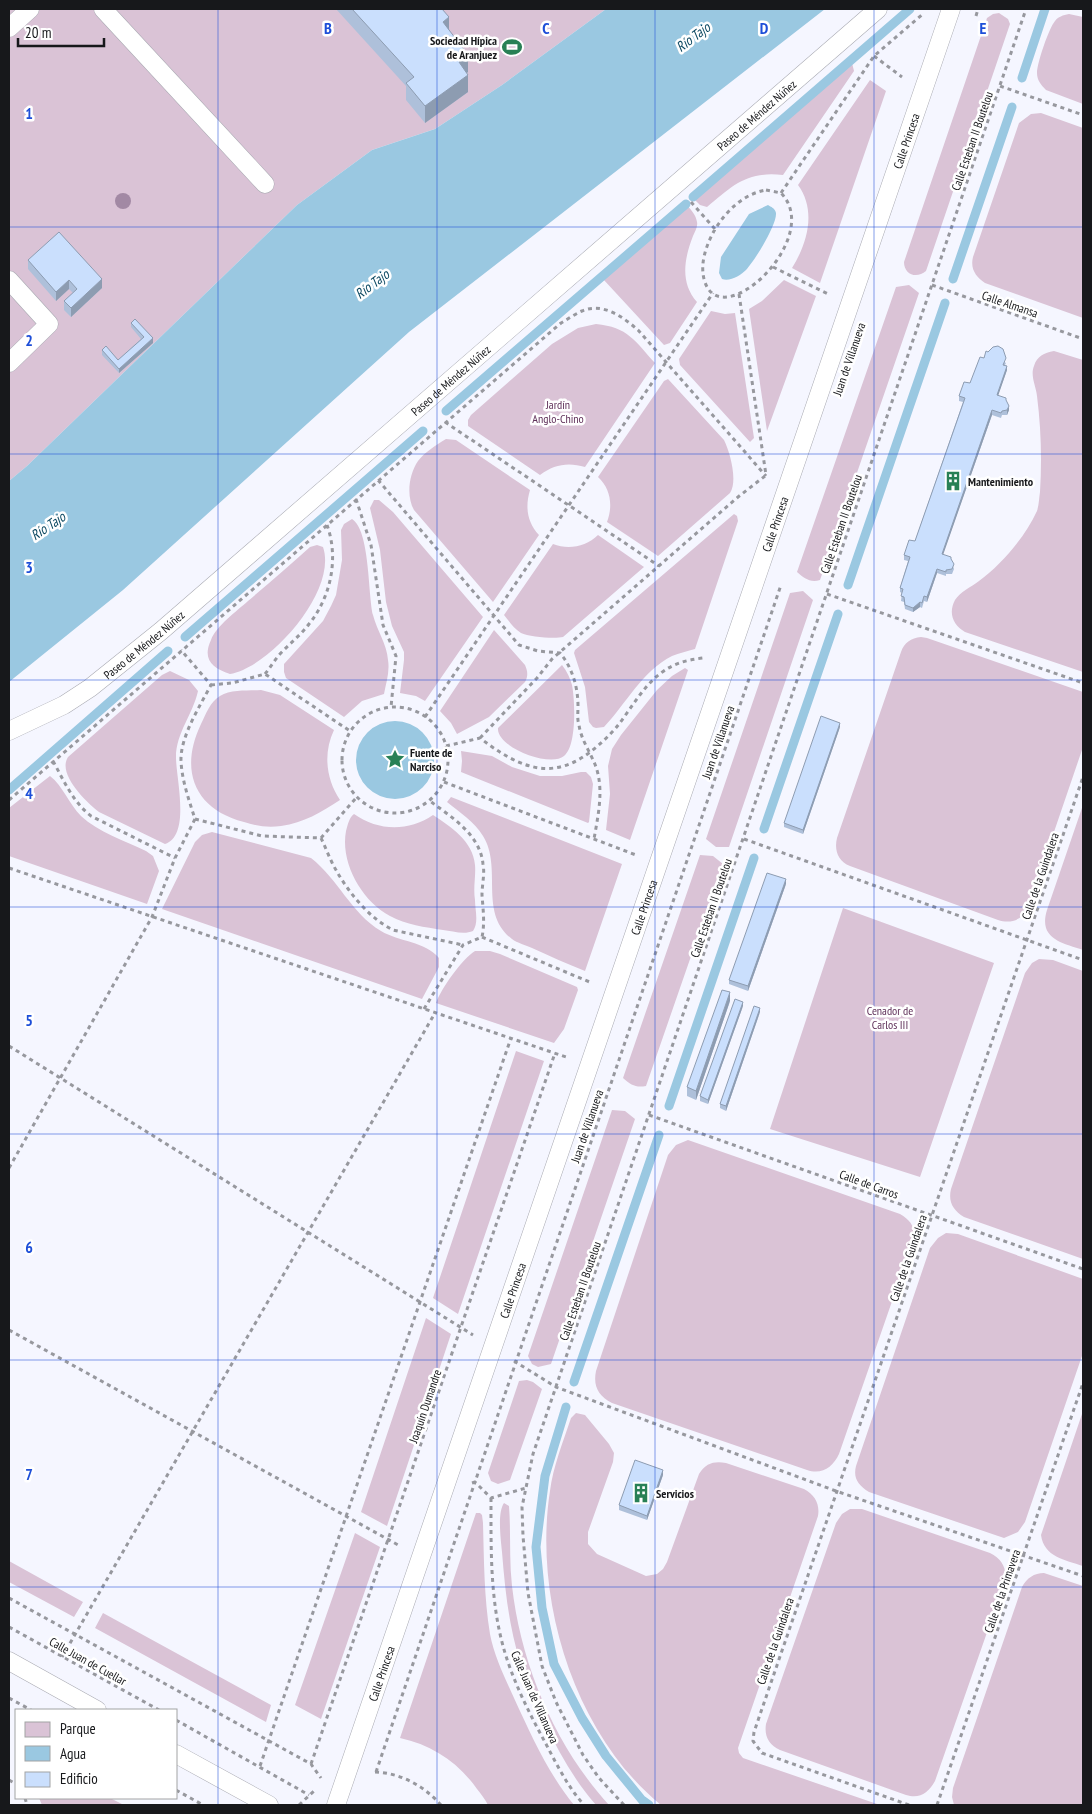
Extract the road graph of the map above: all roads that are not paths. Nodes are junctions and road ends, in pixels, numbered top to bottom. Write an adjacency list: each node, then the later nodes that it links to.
1 (30, 9): 5 (lane)
2 (103, 9): 6 (lane)
3 (878, 9): 9 (lane, Paseo de Méndez Núñez)
4 (952, 9): 14 (lane, Calle Princesa)
5 (9, 28)
6 (265, 184)
7 (9, 280): 8 (lane)
8 (9, 364)
9 (9, 731)
10 (9, 1661): 11 (lane)
11 (95, 1709)
12 (178, 1755): 13 (lane)
13 (269, 1805)
14 (336, 1805)

